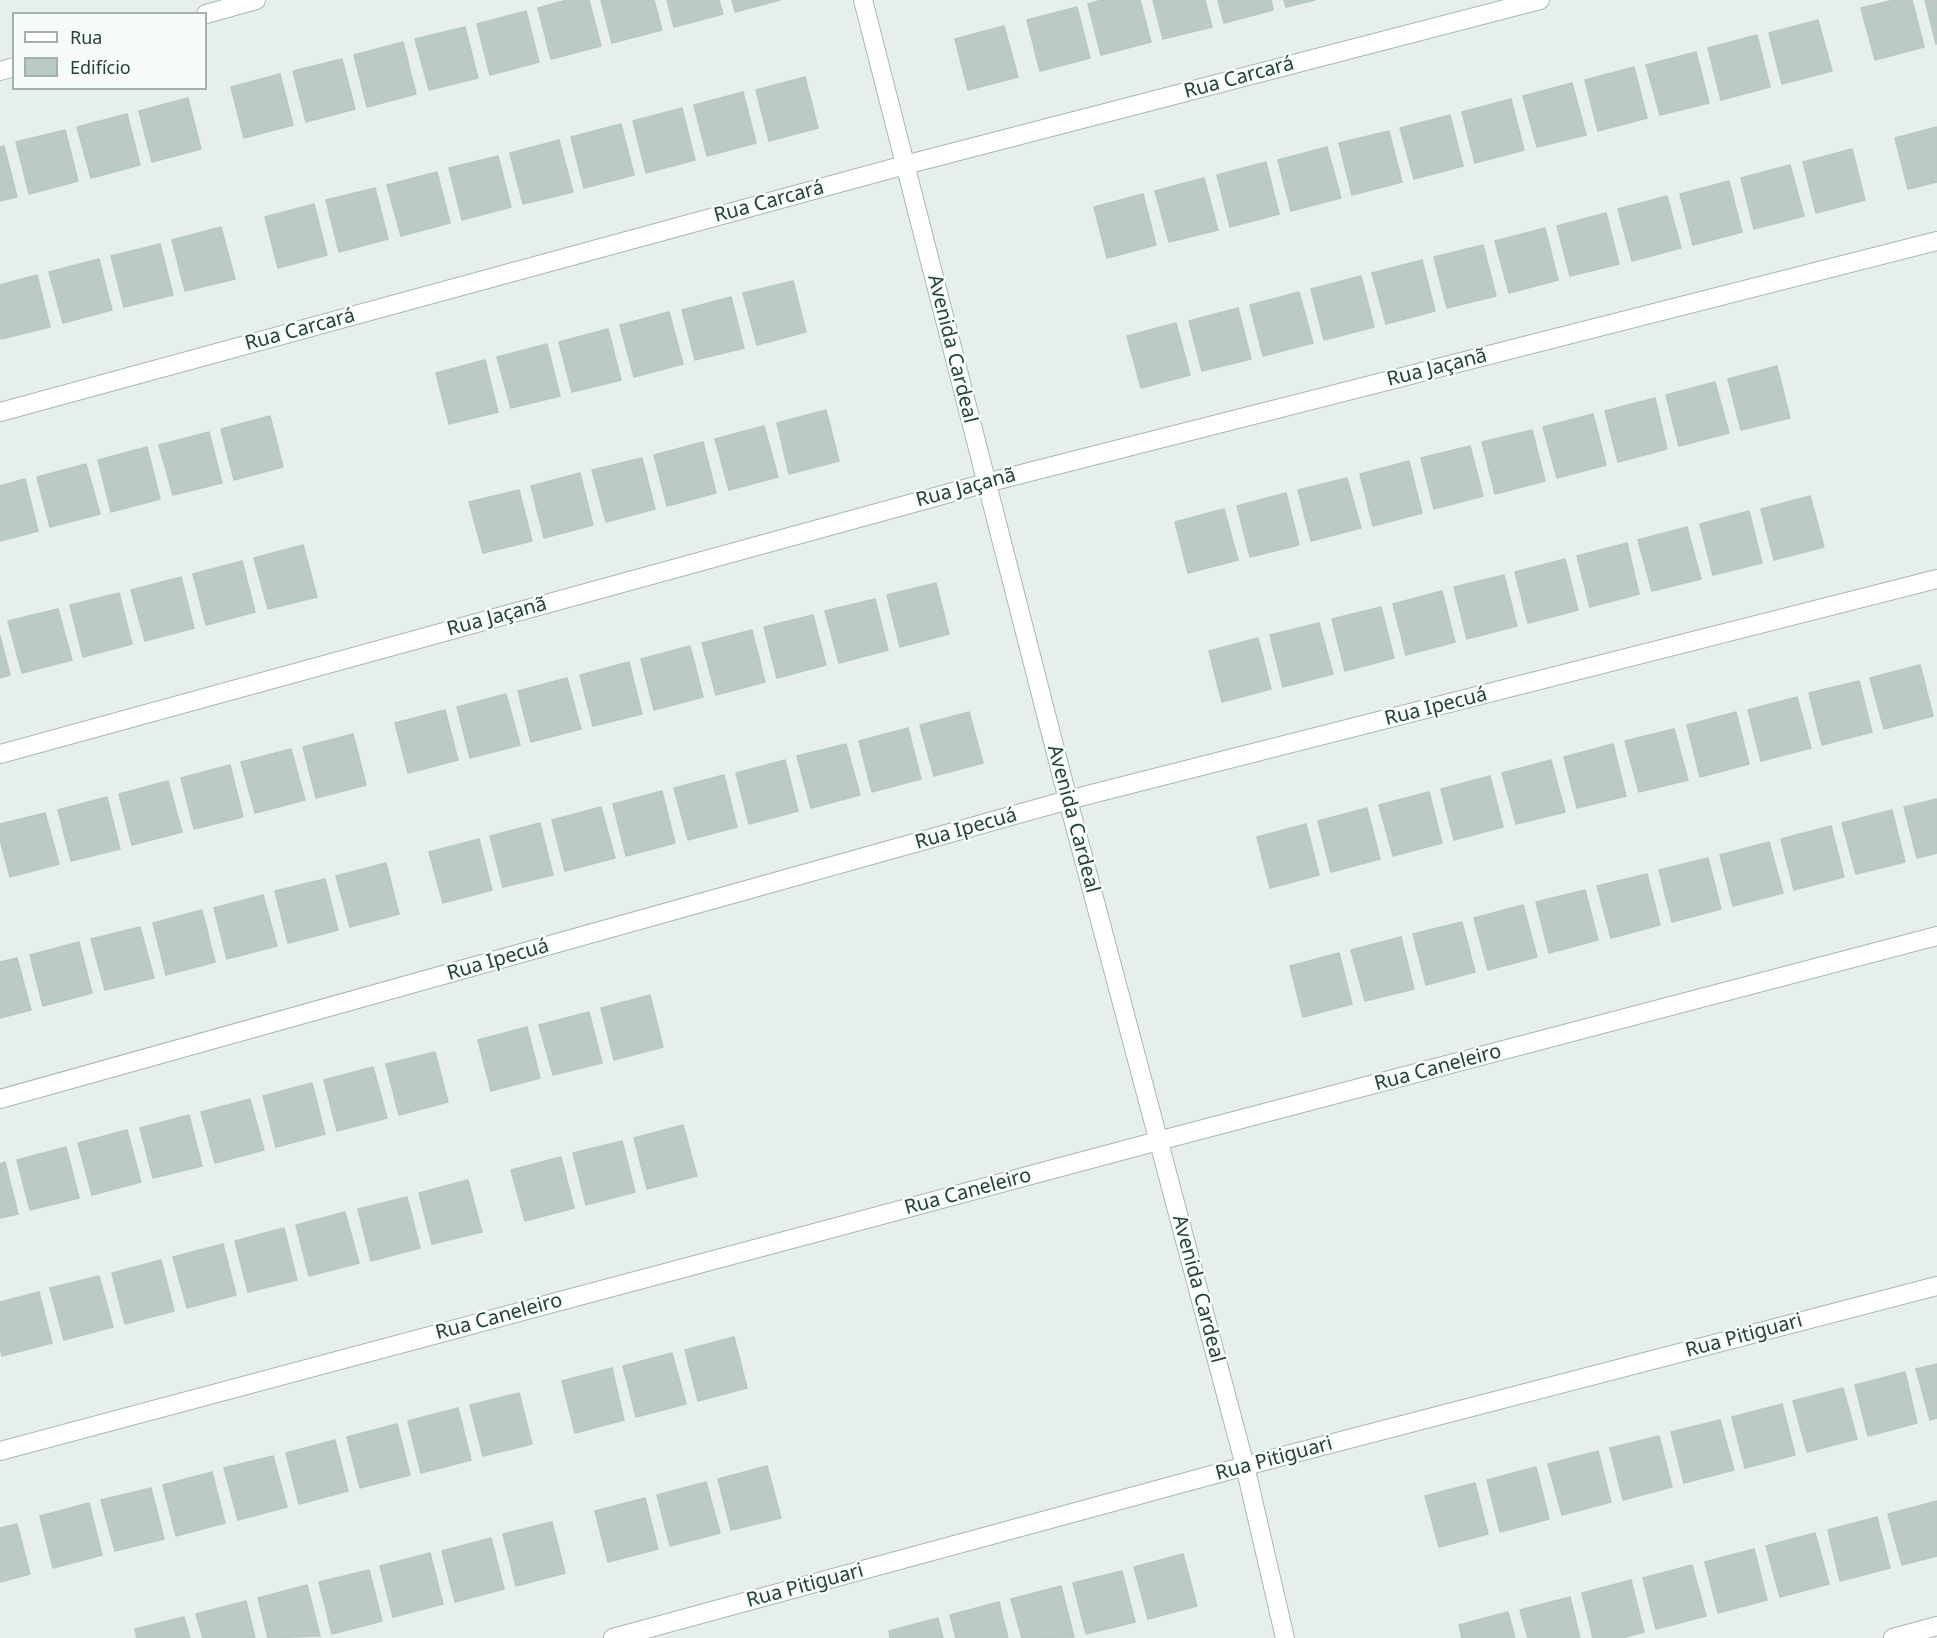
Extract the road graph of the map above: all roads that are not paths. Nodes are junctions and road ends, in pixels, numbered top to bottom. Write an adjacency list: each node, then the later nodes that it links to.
1 (256, 0): 4 (street)
2 (863, 0): 5 (street, Avenida Cardeal)
3 (1540, 0): 5 (street, Rua Carcará)
4 (207, 14)
5 (904, 165): 7 (street, Rua Carcará); 8 (street, Avenida Cardeal)
6 (1937, 241): 8 (street, Rua Jaçanã)
7 (0, 412)
8 (986, 483): 10 (street, Rua Jaçanã); 11 (street, Avenida Cardeal)
9 (1937, 579): 11 (street, Rua Ipecuá)
10 (0, 754)
11 (1068, 800): 13 (street, Rua Ipecuá); 14 (street, Avenida Cardeal)
12 (1937, 936): 14 (street, Rua Caneleiro)
13 (0, 1099)
14 (1158, 1141): 16 (street, Rua Caneleiro); 17 (street, Avenida Cardeal)
15 (1937, 1286): 17 (street, Rua Pitiguari)
16 (0, 1451)
17 (1245, 1466): 19 (street, Rua Pitiguari); 20 (street, Avenida Cardeal)
18 (1937, 1626): 21 (street)
19 (613, 1638)
20 (1285, 1638)
21 (1893, 1638)

